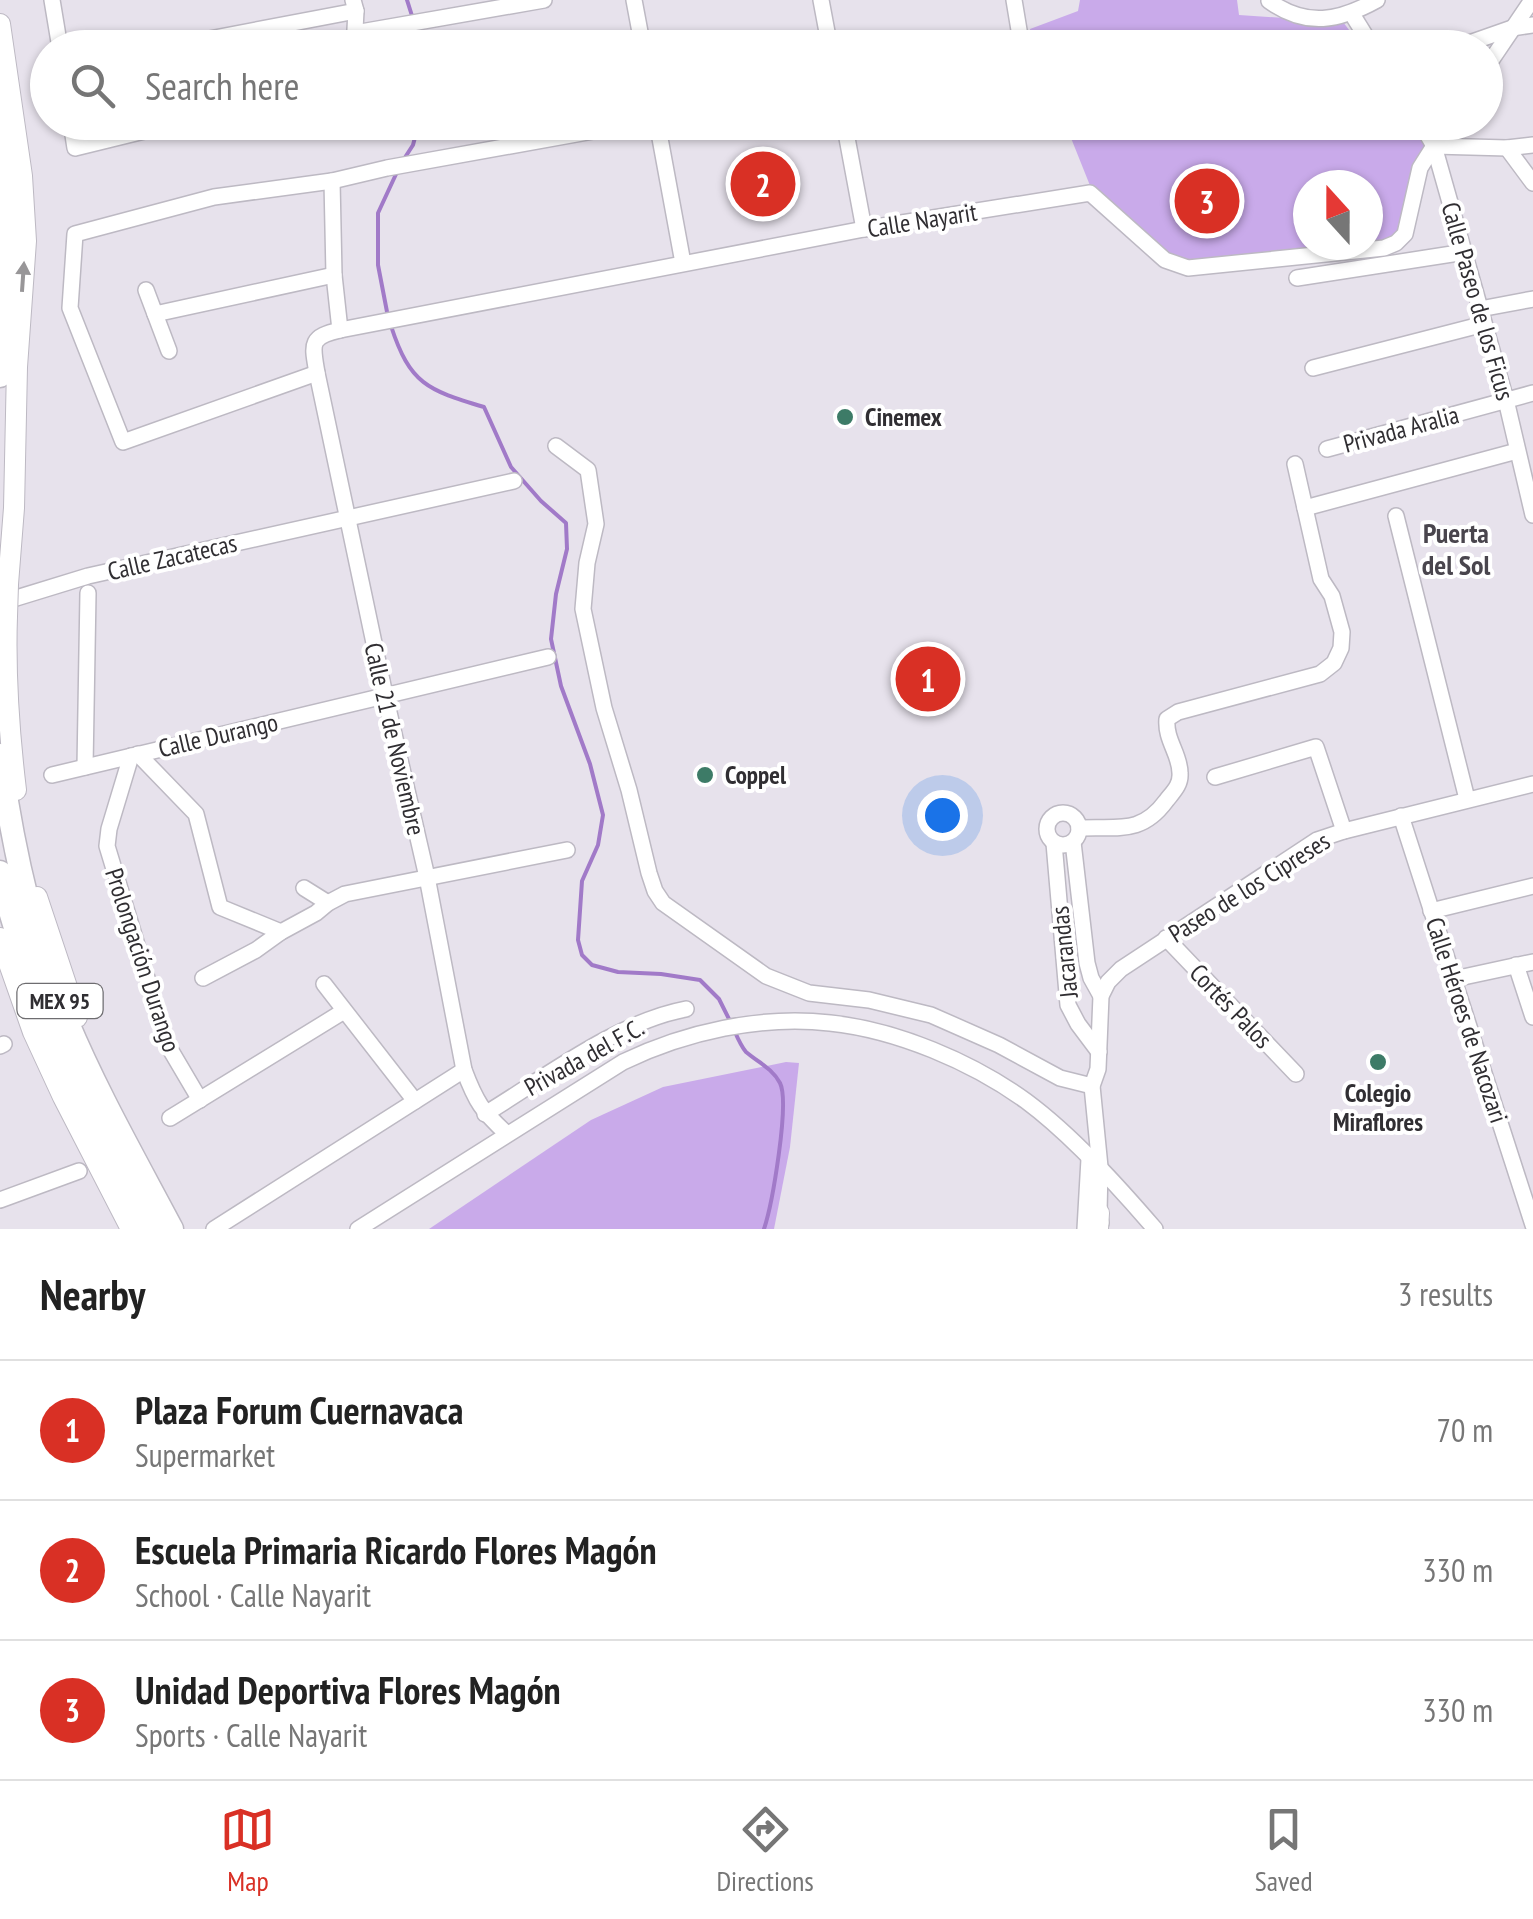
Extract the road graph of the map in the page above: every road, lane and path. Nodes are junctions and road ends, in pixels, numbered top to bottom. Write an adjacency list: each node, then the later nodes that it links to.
1 (52, 0): 14 (street)
2 (544, 0): 16 (street)
3 (634, 0): 17 (street)
4 (821, 0): 18 (street)
5 (1014, 0): 19 (street)
6 (1376, 0): 10 (street)
7 (1532, 0): 13 (street)
8 (1269, 1): 10 (street)
9 (355, 5): 15 (street)
10 (1352, 14): 20 (street)
11 (0, 24): 63 (main road, MEX 95, one-way to 11)
12 (1533, 24): 13 (street)
13 (1512, 28): 21 (street); 22 (street)
14 (57, 30)
15 (243, 30)
16 (393, 30)
17 (640, 30)
18 (827, 30)
19 (1019, 30)
20 (1362, 30)
21 (1503, 31)
22 (1503, 42)
23 (0, 98): 50 (highway)
24 (74, 140): 25 (street)
25 (108, 140)
26 (545, 140): 34 (street)
27 (660, 140): 38 (street)
28 (847, 140): 36 (street)
29 (1430, 140): 32 (street, Calle Paseo de los Ficus)
30 (1438, 140): 32 (street, Calle Nayarit)
31 (1533, 145): 33 (street)
32 (1434, 146): 33 (street); 36 (street, Calle Nayarit); 37 (street, Calle Paseo de los Ficus)
33 (1507, 148): 35 (street)
34 (332, 181): 39 (street); 49 (street)
35 (1533, 183)
36 (864, 229): 38 (street, Calle Nayarit)
37 (1464, 252): 40 (street); 44 (street, Calle Paseo de los Ficus)
38 (683, 263): 45 (street, Calle Nayarit)
39 (334, 274): 43 (street); 45 (street)
40 (1297, 278)
41 (146, 290): 43 (street)
42 (1533, 299): 44 (street)
43 (155, 314): 47 (street)
44 (1482, 316): 48 (street); 52 (street, Calle Paseo de los Ficus)
45 (340, 330): 46 (street, Calle Nayarit)
46 (322, 334): 49 (street, Calle 21 de Noviembre)
47 (168, 351)
48 (1313, 368)
49 (317, 373): 61 (street, Calle 21 de Noviembre)
50 (0, 376)
51 (1533, 393): 52 (street, Privada Aralia)
52 (1506, 400): 54 (street, Privada Aralia); 55 (street, Calle Paseo de los Ficus)
53 (556, 446): 98 (street)
54 (1327, 449)
55 (1517, 451): 58 (street); 59 (street, Calle Paseo de los Ficus)
56 (1295, 464): 58 (street)
57 (514, 481): 61 (street, Calle Zacatecas)
58 (1305, 508): 75 (street)
59 (1533, 515)
60 (1396, 516): 72 (street)
61 (346, 517): 63 (street, Calle Zacatecas); 65 (street, Calle 21 de Noviembre)
62 (88, 594): 68 (street)
63 (5, 601): 112 (main road, MEX 95)
64 (548, 657): 65 (street, Calle Durango)
65 (385, 696): 67 (street, Calle Durango); 79 (street, Calle 21 de Noviembre)
66 (0, 755): 111 (highway, MEX 95)
67 (134, 755): 68 (street, Calle Durango); 84 (street); 99 (street, Prolongación Durango)
68 (85, 767): 69 (street, Calle Durango)
69 (52, 775)
70 (1215, 777): 74 (street)
71 (1533, 784): 72 (street, Paseo de los Cipreses)
72 (1467, 799): 73 (street, Paseo de los Cipreses)
73 (1401, 816): 74 (street, Paseo de los Cipreses); 83 (street, Calle Héroes de Nacozari)
74 (1344, 830): 86 (street, Paseo de los Cipreses)
75 (1076, 835): 76 (street); 76 (street); 91 (street, Jacarandas)
76 (1054, 842): 95 (street, Jacarandas)
77 (567, 850): 79 (street)
78 (0, 872): 110 (highway, MEX 95)
79 (427, 876): 82 (street); 96 (street, Calle 21 de Noviembre)
80 (1533, 886): 83 (street)
81 (304, 888): 82 (street)
82 (328, 904): 84 (street)
83 (1432, 911): 89 (street, Calle Héroes de Nacozari)
84 (281, 932): 88 (street)
85 (0, 938): 109 (main road, MEX 95)
86 (1166, 938): 91 (street, Paseo de los Cipreses); 97 (street, Cortés Palos)
87 (1525, 964): 89 (street); 94 (street)
88 (203, 978)
89 (1454, 979): 108 (street, Calle Héroes de Nacozari)
90 (324, 984): 93 (street)
91 (1101, 996): 95 (street)
92 (686, 1009): 101 (street, Privada del F.C.)
93 (344, 1011): 99 (street); 100 (street)
94 (1533, 1018)
95 (1099, 1052): 98 (street)
96 (464, 1070): 100 (street); 101 (street, Calle 21 de Noviembre)
97 (1296, 1074)
98 (1092, 1086): 104 (street)
99 (200, 1100): 102 (street)
100 (415, 1101): 113 (street)
101 (485, 1114): 103 (street, Calle 21 de Noviembre)
102 (170, 1118)
103 (507, 1134): 104 (street); 114 (street)
104 (1096, 1158): 107 (street); 115 (street)
105 (80, 1171): 106 (street)
106 (0, 1200)
107 (1096, 1225)
108 (1533, 1225)
109 (131, 1229)
110 (149, 1229)
111 (172, 1229)
112 (182, 1229)
113 (214, 1229)
114 (358, 1229)
115 (1155, 1229)

